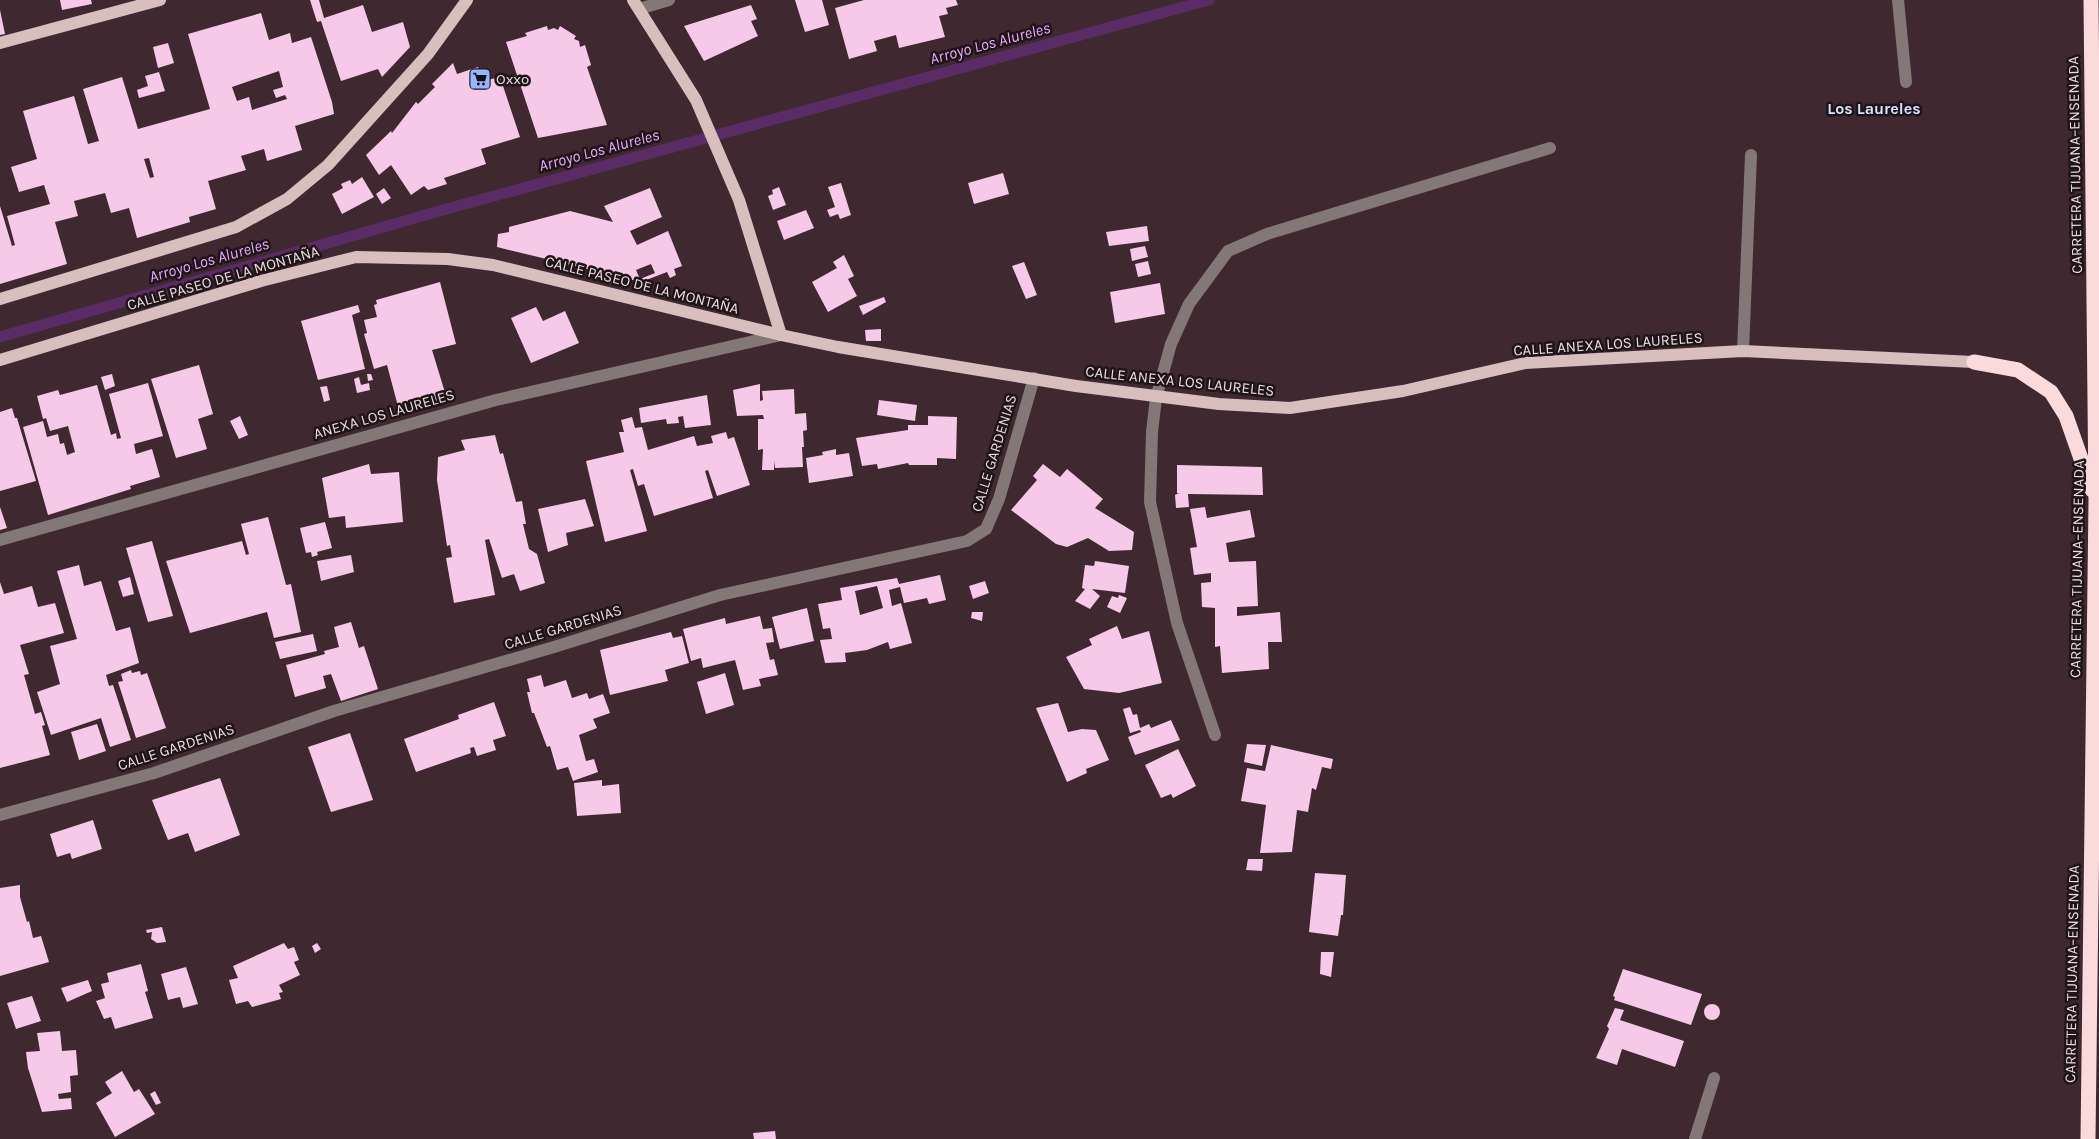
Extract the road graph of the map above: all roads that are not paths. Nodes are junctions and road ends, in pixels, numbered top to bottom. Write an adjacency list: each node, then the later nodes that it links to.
1 (160, 0): 7 (main road)
2 (467, 0): 11 (main road)
3 (669, 0): 6 (street)
4 (1898, 0): 8 (street)
5 (2091, 0): 18 (highway, CARRETERA TIJUANA–ENSENADA)
6 (636, 4): 12 (main road)
7 (0, 43)
8 (1906, 82)
9 (1550, 148): 17 (street)
10 (1751, 155): 13 (street)
11 (0, 299)
12 (781, 335): 14 (main road, CALLE PASEO DE LA MONTAÑA); 16 (main road, CALLE ANEXA LOS LAURELES); 19 (street, ANEXA LOS LAURELES)
13 (1743, 352): 15 (main road, CALLE ANEXA LOS LAURELES); 17 (main road, CALLE ANEXA LOS LAURELES)
14 (0, 360)
15 (1974, 362): 18 (highway)
16 (1034, 378): 17 (main road, CALLE ANEXA LOS LAURELES); 21 (street, CALLE GARDENIAS)
17 (1156, 398): 20 (street)
18 (2096, 501): 24 (highway, CARRETERA TIJUANA–ENSENADA)
19 (0, 540)
20 (1215, 735)
21 (0, 815)
22 (1714, 1078): 23 (street)
23 (1695, 1139)
24 (2088, 1139)

